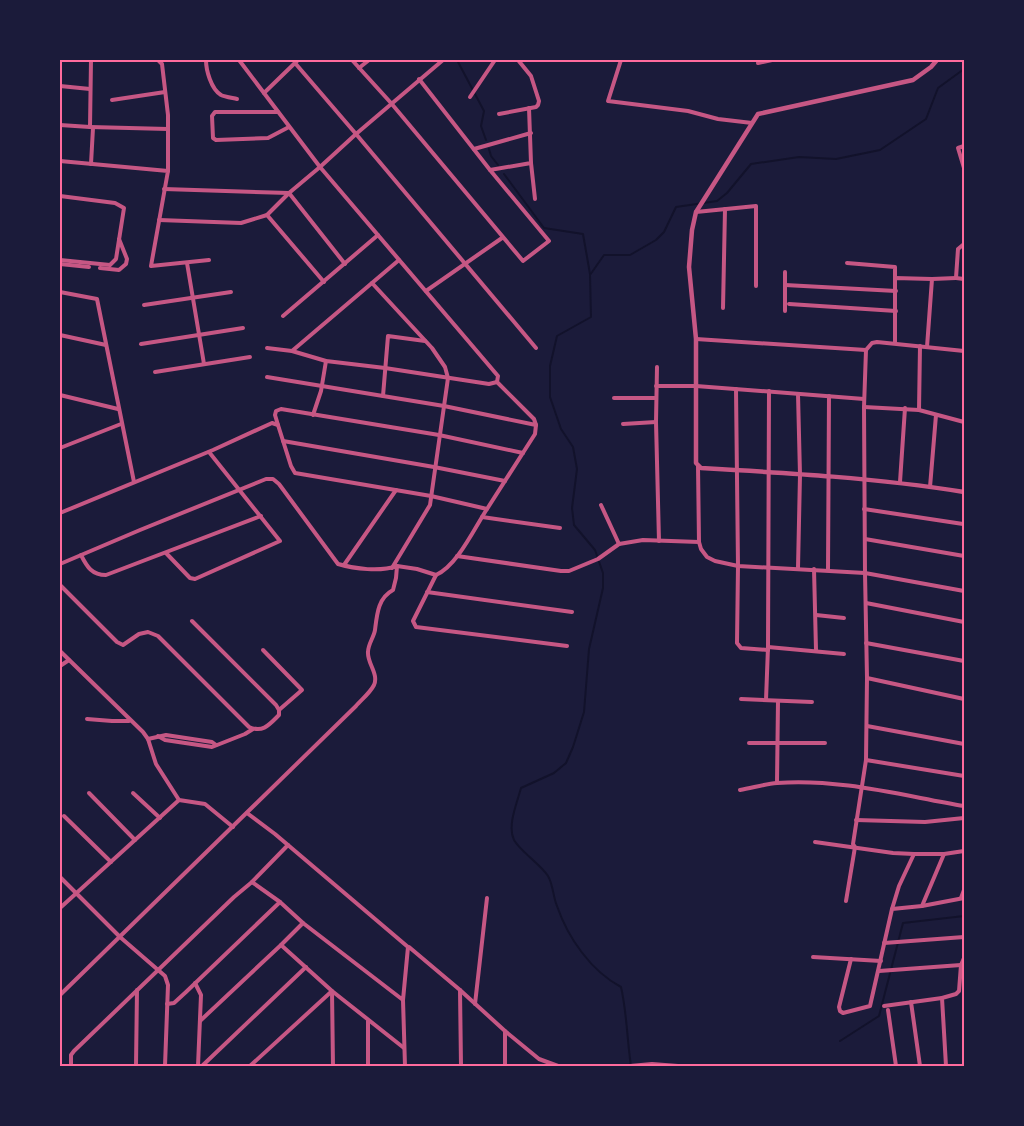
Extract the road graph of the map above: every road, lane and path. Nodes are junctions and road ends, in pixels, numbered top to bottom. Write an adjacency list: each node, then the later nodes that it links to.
1 (92, 60): 18 (street)
2 (158, 60): 19 (street)
3 (206, 60): 22 (street)
4 (239, 60): 20 (street)
5 (352, 60): 15 (street)
6 (368, 60): 15 (street)
7 (443, 60): 16 (street)
8 (494, 60): 21 (street)
9 (518, 60): 25 (street)
10 (621, 60): 28 (street)
11 (772, 60): 14 (street)
12 (937, 60): 28 (street)
13 (296, 61): 20 (street); 34 (street)
14 (758, 63)
15 (359, 68): 24 (street)
16 (419, 80): 24 (street); 36 (street)
17 (60, 86): 18 (street)
18 (90, 89): 30 (street)
19 (165, 92): 23 (street); 32 (street)
20 (264, 93): 26 (street)
21 (470, 97)
22 (237, 99)
23 (112, 100)
24 (391, 103): 34 (street); 53 (street)
25 (529, 108): 27 (street); 33 (street)
26 (278, 112): 31 (street); 31 (street)
27 (499, 114)
28 (752, 123): 49 (street)
29 (60, 125): 30 (street)
30 (91, 127): 32 (street); 39 (street)
31 (289, 128): 40 (street)
32 (168, 129): 43 (street)
33 (531, 133): 36 (street); 38 (street)
34 (356, 134): 40 (street); 65 (street)
35 (964, 146): 41 (street)
36 (474, 149): 42 (street)
37 (60, 161): 39 (street)
38 (531, 163): 42 (street); 47 (street)
39 (91, 164): 43 (street)
40 (320, 167): 45 (street); 52 (street)
41 (964, 168)
42 (490, 170): 53 (street)
43 (168, 171): 44 (street)
44 (164, 189): 45 (street); 51 (street)
45 (289, 192): 50 (street); 64 (street)
46 (60, 196): 54 (street)
47 (534, 199)
48 (725, 210): 49 (street); 76 (street); 84 (street)
49 (697, 212): 91 (street)
50 (267, 215): 51 (street); 73 (street)
51 (159, 220): 61 (street)
52 (378, 235): 60 (street); 64 (street)
53 (502, 238): 65 (street)
54 (119, 239): 58 (street); 67 (street)
55 (964, 244): 56 (street)
56 (958, 249): 57 (street); 70 (street)
57 (964, 249)
58 (60, 260)
59 (209, 260): 61 (street)
60 (399, 260): 74 (street); 77 (street)
61 (187, 262): 81 (street)
62 (847, 263): 69 (street)
63 (60, 264): 66 (street)
64 (345, 264): 73 (street)
65 (465, 265): 77 (street); 99 (street)
66 (89, 267)
67 (100, 268)
68 (785, 272): 75 (street)
69 (896, 278): 71 (street); 78 (street)
70 (956, 278): 71 (street); 72 (street)
71 (932, 279): 97 (street)
72 (964, 279)
73 (324, 282): 87 (street)
74 (372, 283): 92 (street); 101 (street)
75 (785, 285): 78 (street); 85 (street)
76 (756, 286)
77 (426, 291): 111 (street)
78 (896, 291): 86 (street)
79 (60, 292): 95 (street)
80 (232, 292): 81 (street)
81 (192, 298): 83 (street); 90 (street)
82 (789, 304): 86 (street)
83 (144, 305)
84 (723, 308)
85 (785, 311)
86 (896, 311): 93 (street)
87 (283, 316)
88 (243, 328): 90 (street)
89 (60, 335): 95 (street)
90 (199, 335): 94 (street); 105 (street)
91 (696, 339): 100 (street); 114 (street)
92 (425, 341): 107 (street); 110 (street)
93 (895, 343): 96 (street); 100 (street)
94 (140, 344)
95 (106, 345): 127 (street)
96 (920, 346): 97 (street); 128 (street)
97 (927, 347): 102 (street)
98 (267, 348): 101 (street)
99 (536, 348)
100 (866, 350): 123 (street)
101 (292, 351): 104 (street)
102 (964, 351)
103 (250, 357): 105 (street)
104 (326, 361): 107 (street); 112 (street)
105 (204, 364): 108 (street)
106 (657, 367): 113 (street)
107 (385, 368): 110 (street); 119 (street)
108 (156, 372)
109 (267, 376): 112 (street)
110 (448, 378): 111 (street); 124 (street)
111 (497, 382): 135 (street)
112 (322, 385): 119 (street); 129 (street)
113 (656, 386): 114 (street); 122 (street)
114 (696, 386): 115 (street); 142 (street)
115 (736, 389): 116 (street); 144 (street)
116 (769, 391): 117 (street); 145 (street)
117 (798, 394): 120 (street); 146 (street)
118 (60, 395): 127 (street)
119 (383, 396): 124 (street)
120 (829, 396): 123 (street); 147 (street)
121 (614, 398): 122 (street)
122 (656, 398): 131 (street)
123 (864, 399): 125 (street)
124 (444, 406): 135 (street); 137 (street)
125 (864, 407): 126 (street); 148 (street)
126 (904, 408): 128 (street); 151 (street)
127 (118, 409): 133 (street)
128 (919, 410): 130 (street)
129 (313, 415): 136 (street); 137 (street)
130 (936, 415): 132 (street); 152 (street)
131 (656, 422): 134 (street); 166 (street)
132 (964, 422)
133 (121, 424): 139 (street); 150 (street)
134 (623, 424)
135 (536, 425): 141 (street)
136 (278, 426): 138 (street); 140 (street)
137 (439, 435): 141 (street); 143 (street)
138 (283, 441): 143 (street); 154 (street)
139 (60, 448)
140 (209, 452): 150 (street); 153 (street)
141 (523, 452): 149 (street)
142 (698, 466): 144 (street); 167 (street)
143 (434, 467): 149 (street); 156 (street)
144 (737, 470): 145 (street); 175 (street)
145 (768, 472): 146 (street); 176 (street)
146 (800, 475): 147 (street); 178 (street)
147 (827, 476): 148 (street); 180 (street)
148 (864, 479): 151 (street); 159 (street)
149 (505, 481): 158 (street)
150 (134, 482): 160 (street)
151 (900, 482): 152 (street)
152 (930, 486): 155 (street)
153 (240, 490): 161 (street); 170 (street); 174 (street)
154 (396, 490): 156 (street); 174 (street)
155 (964, 491)
156 (431, 496): 158 (street); 177 (street)
157 (601, 505): 168 (street)
158 (486, 509): 162 (street)
159 (864, 509): 163 (street); 165 (street)
160 (60, 513)
161 (261, 516): 169 (street); 169 (street)
162 (482, 517): 164 (street); 171 (street)
163 (963, 524)
164 (560, 528)
165 (865, 539): 172 (street); 181 (street)
166 (659, 541): 167 (street); 168 (street)
167 (698, 542): 175 (street)
168 (619, 544): 171 (street)
169 (166, 553): 170 (street)
170 (81, 555): 173 (street)
171 (457, 556): 182 (street)
172 (964, 556)
173 (60, 564)
174 (344, 566): 177 (street)
175 (738, 566): 176 (street); 194 (street)
176 (768, 566): 178 (street); 194 (street)
177 (394, 567): 182 (street); 229 (street)
178 (798, 568): 179 (street)
179 (814, 569): 180 (street); 188 (street)
180 (828, 570): 181 (street)
181 (865, 573): 184 (street); 186 (street)
182 (436, 575): 185 (street)
183 (60, 585): 214 (street)
184 (964, 591)
185 (427, 592): 187 (street); 193 (street)
186 (866, 603): 191 (street); 192 (street)
187 (572, 612)
188 (816, 615): 189 (street); 196 (street)
189 (844, 618)
190 (192, 621): 208 (street)
191 (964, 622)
192 (866, 643): 200 (street); 202 (street)
193 (567, 646)
194 (768, 648): 196 (street); 205 (street)
195 (263, 650): 208 (street)
196 (816, 650): 198 (street)
197 (60, 651): 199 (street)
198 (844, 654)
199 (69, 660): 201 (street); 211 (street)
200 (964, 661)
201 (60, 666)
202 (867, 678): 204 (street); 213 (street)
203 (741, 699): 205 (street)
204 (964, 699)
205 (766, 700): 206 (street)
206 (778, 701): 207 (street); 217 (street)
207 (812, 702)
208 (279, 710): 214 (street)
209 (60, 717): 212 (street)
210 (87, 719): 211 (street)
211 (130, 720): 215 (street)
212 (60, 721)
213 (867, 726): 219 (street); 220 (street)
214 (253, 729): 215 (street)
215 (148, 738): 227 (street)
216 (749, 743): 217 (street)
217 (778, 743): 218 (street); 222 (street)
218 (825, 743)
219 (964, 744)
220 (866, 760): 221 (street); 223 (street)
221 (964, 776)
222 (777, 783): 223 (street); 224 (street)
223 (861, 788): 228 (street); 233 (street)
224 (740, 790)
225 (89, 793): 235 (street)
226 (133, 793): 231 (street)
227 (179, 800): 231 (street); 234 (street)
228 (964, 806)
229 (247, 813): 234 (street); 237 (street)
230 (64, 816): 242 (street)
231 (160, 818): 235 (street)
232 (964, 818): 233 (street)
233 (856, 820): 238 (street)
234 (233, 827): 255 (street)
235 (135, 840): 242 (street)
236 (815, 842): 238 (street)
237 (288, 845): 244 (street); 259 (street)
238 (855, 847): 240 (street); 249 (street)
239 (964, 851): 241 (street)
240 (914, 854): 241 (street); 253 (street)
241 (944, 854): 251 (street)
242 (111, 862): 246 (street)
243 (60, 877): 246 (street)
244 (252, 882): 250 (street); 266 (street)
245 (964, 890): 248 (street)
246 (76, 893): 252 (street); 255 (street)
247 (487, 898): 277 (street)
248 (962, 898): 251 (street)
249 (846, 901)
250 (280, 902): 254 (street); 268 (street)
251 (922, 906): 253 (street)
252 (60, 908)
253 (892, 909): 257 (street)
254 (302, 923): 258 (street); 274 (street)
255 (120, 937): 266 (street); 272 (street)
256 (964, 937): 257 (street)
257 (884, 943): 263 (street)
258 (281, 945): 265 (street); 280 (street)
259 (408, 947): 270 (street); 274 (street)
260 (813, 957): 262 (street)
261 (964, 958): 264 (street)
262 (850, 959): 263 (street); 267 (street)
263 (881, 960): 267 (street)
264 (961, 965): 267 (street); 273 (street)
265 (306, 967): 271 (street); 289 (street)
266 (158, 971): 269 (street); 276 (street)
267 (879, 971)
268 (195, 984): 276 (street); 280 (street)
269 (137, 990): 286 (street); 287 (street)
270 (460, 990): 277 (street); 294 (street)
271 (332, 991): 281 (street); 290 (street); 291 (street)
272 (60, 995)
273 (942, 998): 275 (street); 302 (street)
274 (403, 1000): 283 (street)
275 (911, 1002): 278 (street); 301 (street)
276 (167, 1004): 288 (street)
277 (475, 1004): 282 (street)
278 (884, 1006)
279 (888, 1010): 300 (street)
280 (200, 1021): 289 (street)
281 (368, 1021): 283 (street); 292 (street)
282 (505, 1031): 284 (street); 295 (street)
283 (404, 1048): 293 (street)
284 (539, 1059): 296 (street); 297 (street)
285 (635, 1065): 298 (street); 299 (street)
286 (71, 1066)
287 (136, 1066)
288 (165, 1066)
289 (200, 1066)
290 (250, 1066)
291 (333, 1066)
292 (368, 1066)
293 (405, 1066)
294 (461, 1066)
295 (505, 1066)
296 (539, 1066)
297 (558, 1066)
298 (630, 1066)
299 (678, 1066)
300 (896, 1066)
301 (920, 1066)
302 (946, 1066)

